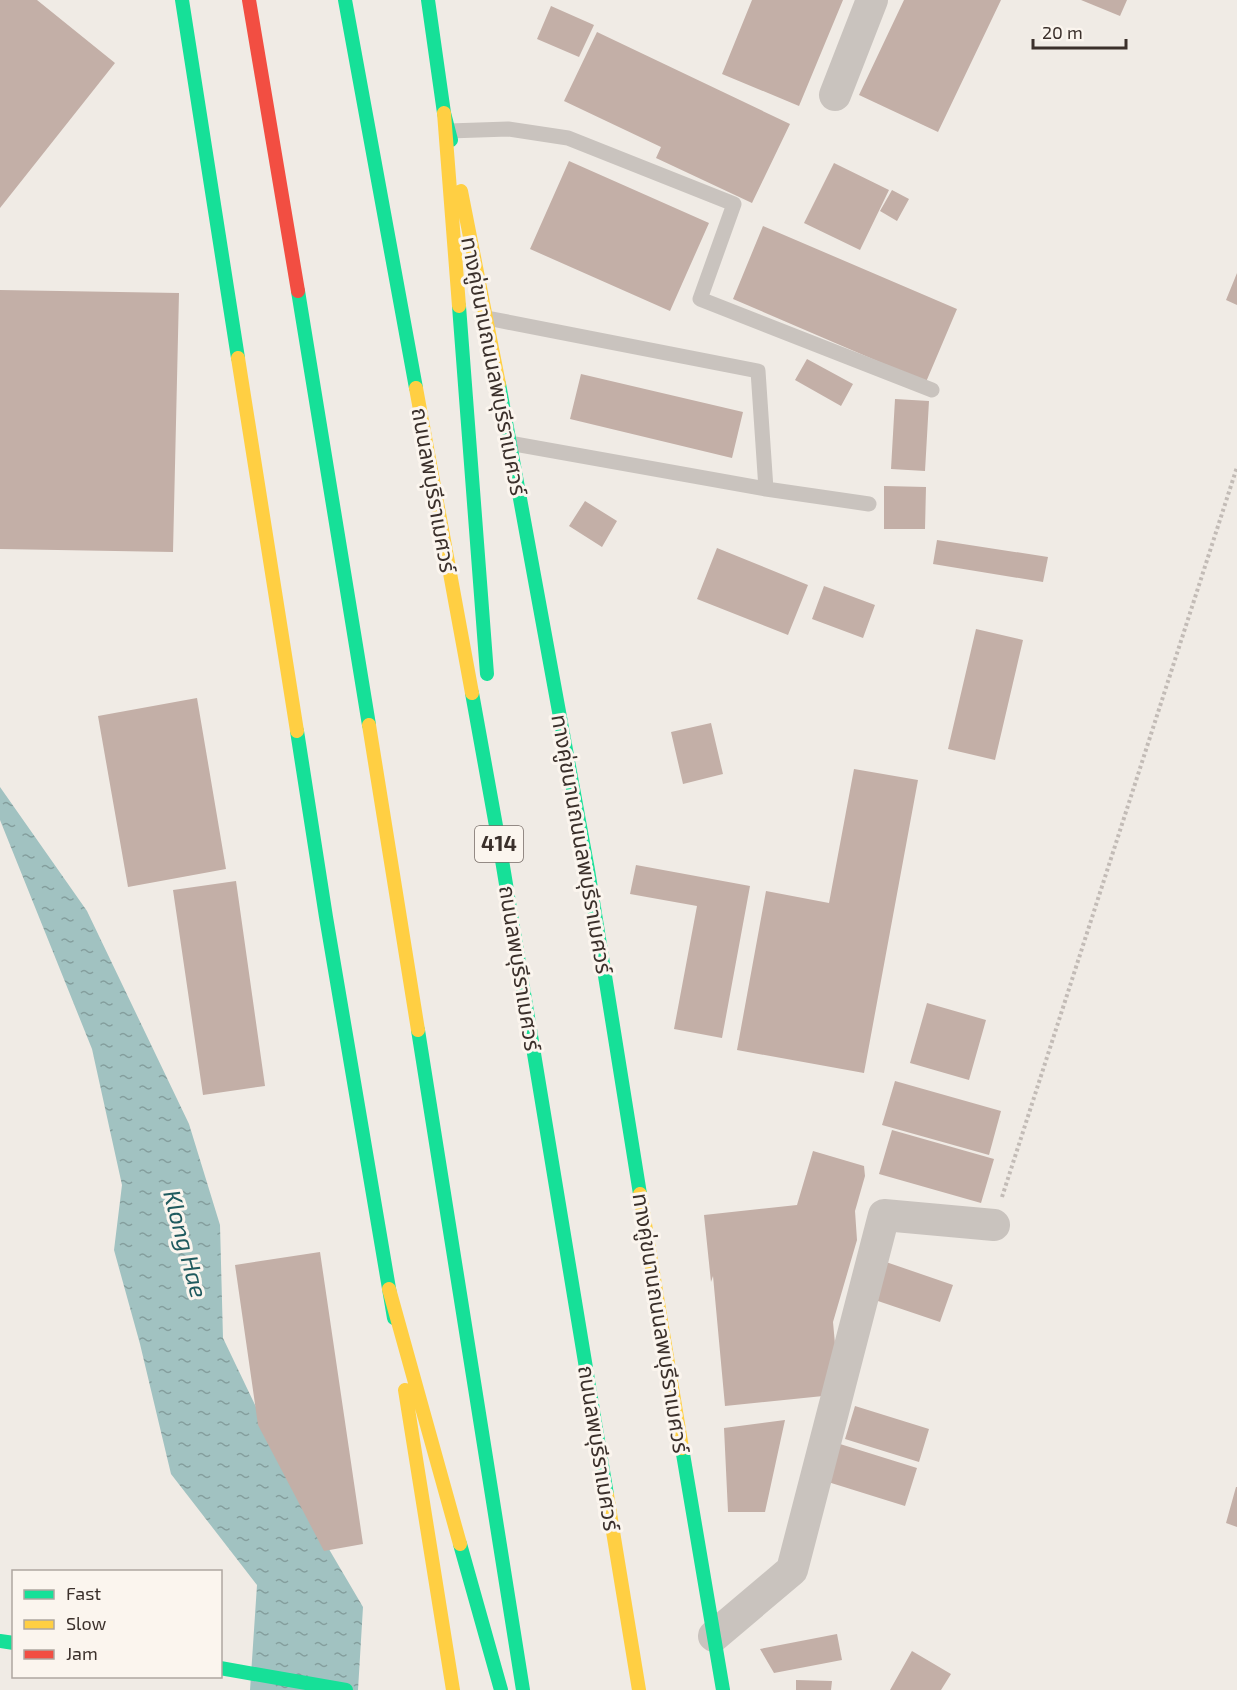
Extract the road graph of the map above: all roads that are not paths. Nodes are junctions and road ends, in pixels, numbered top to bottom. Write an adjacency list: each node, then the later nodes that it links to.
1 (182, 0): 18 (main road)
2 (249, 0): 24 (main road)
3 (345, 0): 16 (main road, ถนนลพบุรีราเมศวร์ / 414)
4 (428, 0): 7 (main road, ทางคู่ขนานถนนลพบุรีราเมศวร์)
5 (872, 0): 6 (street)
6 (835, 95)
7 (444, 113): 8 (main road, ทางคู่ขนานถนนลพบุรีราเมศวร์); 14 (main road)
8 (449, 131): 9 (main road, ทางคู่ขนานถนนลพบุรีราเมศวร์); 10 (lane)
9 (486, 318): 11 (main road, ทางคู่ขนานถนนลพบุรีราเมศวร์); 12 (lane)
10 (932, 390)
11 (509, 443): 12 (lane); 19 (main road, ทางคู่ขนานถนนลพบุรีราเมศวร์)
12 (766, 489): 13 (lane)
13 (869, 504)
14 (487, 682)
15 (490, 718): 16 (main road)
16 (500, 848): 25 (main road, ถนนลพบุรีราเมศวร์ / 414)
17 (994, 1225): 19 (street)
18 (389, 1289): 22 (main road); 23 (main road)
19 (714, 1636): 26 (main road, ทางคู่ขนานถนนลพบุรีราเมศวร์)
20 (222, 1668): 21 (main road)
21 (345, 1690)
22 (453, 1690)
23 (501, 1690)
24 (523, 1690)
25 (639, 1690)
26 (723, 1690)

